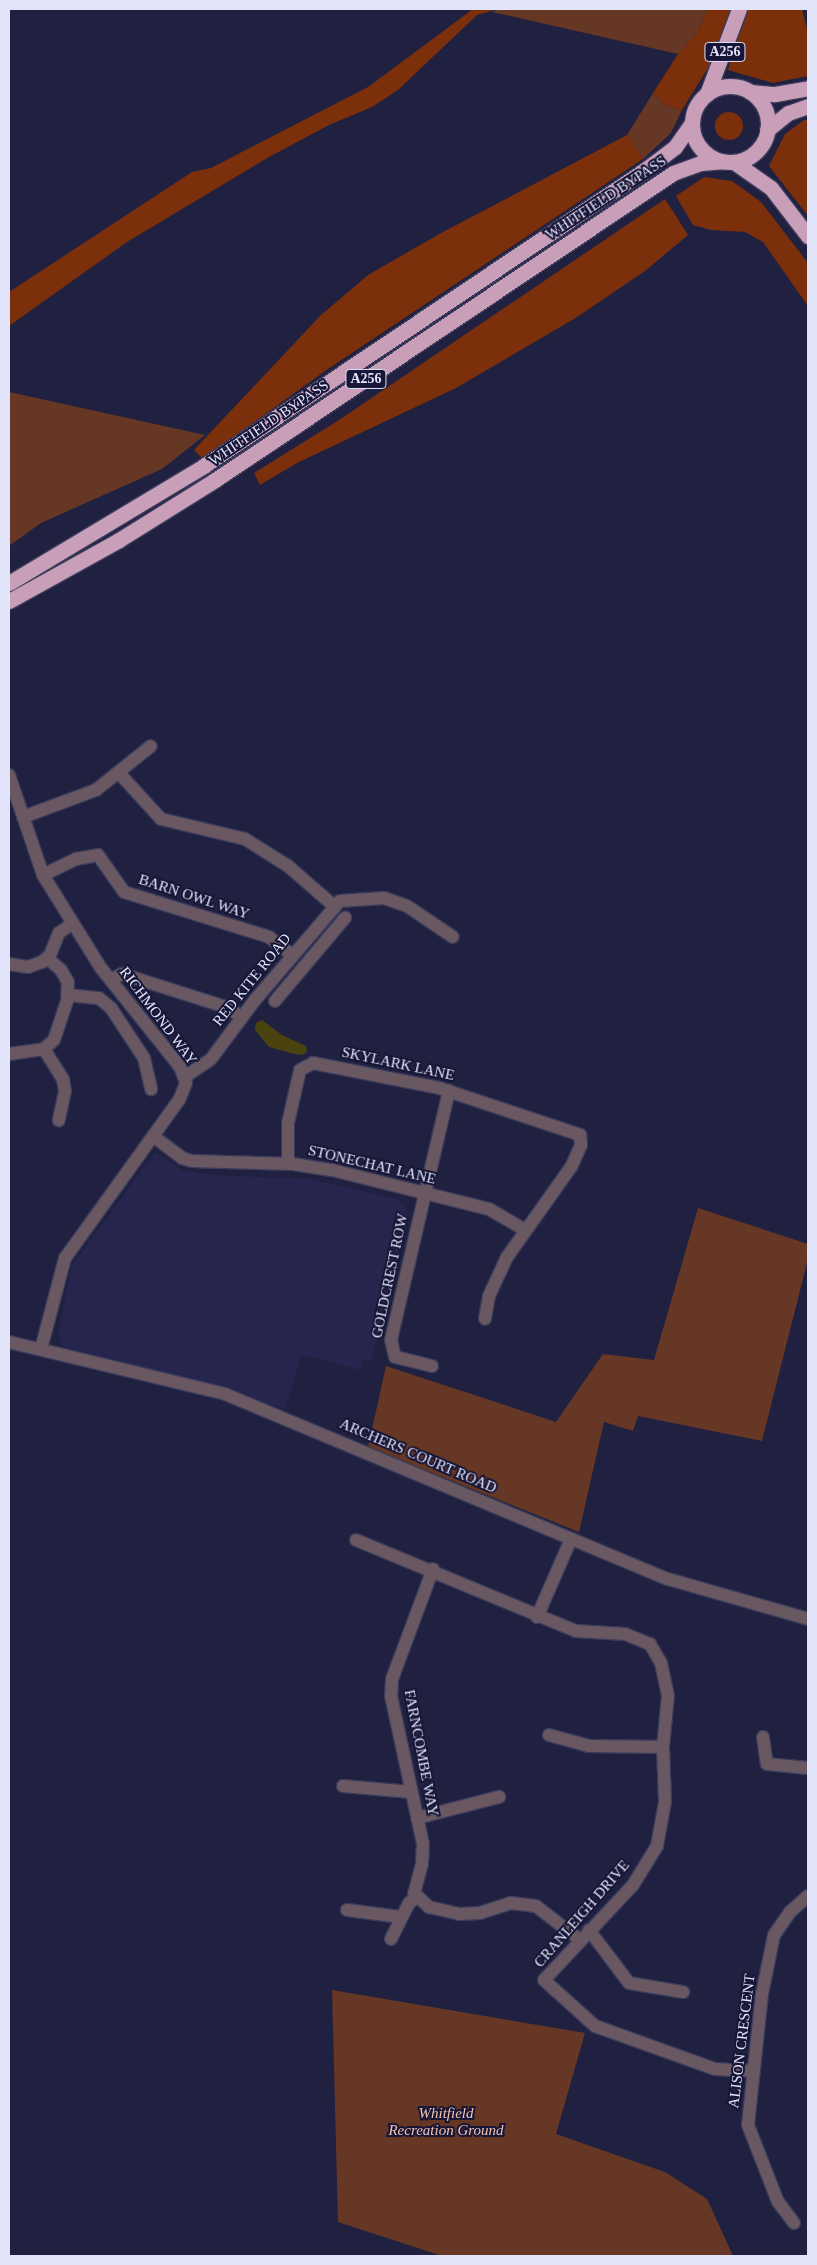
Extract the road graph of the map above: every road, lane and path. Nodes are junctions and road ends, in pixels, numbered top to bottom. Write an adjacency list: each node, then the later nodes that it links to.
1 (739, 9): 4 (highway, A256)
2 (803, 90): 3 (highway)
3 (750, 92): 4 (highway); 7 (highway)
4 (707, 94): 6 (highway)
5 (802, 108): 7 (highway)
6 (692, 123): 8 (highway); 10 (highway, WHITFIELD BYPASS / A256)
7 (767, 130): 8 (highway)
8 (728, 161): 9 (highway); 11 (highway, WHITFIELD BYPASS / A256)
9 (808, 236)
10 (9, 583)
11 (9, 601)
12 (151, 746): 13 (street)
13 (119, 773): 16 (street); 18 (street)
14 (9, 775): 15 (street, RICHMOND WAY)
15 (12, 789): 16 (street, RICHMOND WAY)
16 (23, 817): 17 (street, RICHMOND WAY)
17 (43, 875): 20 (street, RICHMOND WAY); 24 (street, BARN OWL WAY)
18 (337, 904): 21 (street, RED KITE ROAD); 22 (street)
19 (345, 918): 23 (street)
20 (73, 923): 25 (street); 28 (street, RICHMOND WAY)
21 (316, 928): 23 (street); 24 (street, RED KITE ROAD)
22 (452, 937)
23 (328, 938): 29 (street)
24 (292, 955): 27 (street, RED KITE ROAD)
25 (47, 958): 26 (street); 30 (street)
26 (9, 964)
27 (273, 978): 29 (street); 32 (street, RED KITE ROAD)
28 (110, 980): 32 (street); 35 (street, RICHMOND WAY)
29 (286, 988): 31 (street)
30 (68, 995): 33 (street); 36 (street)
31 (274, 1001)
32 (241, 1017): 35 (street, RED KITE ROAD)
33 (44, 1049): 34 (street); 38 (street)
34 (9, 1054)
35 (186, 1076): 39 (street, RICHMOND WAY)
36 (151, 1089)
37 (449, 1091): 40 (street, SKYLARK LANE); 41 (street, GOLDCREST ROW); 42 (street, SKYLARK LANE)
38 (60, 1120)
39 (153, 1136): 40 (street, STONECHAT LANE); 45 (street, RICHMOND WAY)
40 (288, 1164): 41 (street, STONECHAT LANE)
41 (424, 1194): 42 (street, STONECHAT LANE); 46 (street, GOLDCREST ROW)
42 (525, 1230): 43 (street)
43 (485, 1320)
44 (9, 1342): 45 (street, ARCHERS COURT ROAD)
45 (41, 1349): 47 (street, ARCHERS COURT ROAD)
46 (432, 1366)
47 (571, 1539): 50 (street); 51 (street, ARCHERS COURT ROAD)
48 (356, 1540): 49 (street, CRANLEIGH DRIVE)
49 (433, 1569): 50 (street, CRANLEIGH DRIVE); 57 (street, FARNCOMBE WAY)
50 (537, 1617): 54 (street, CRANLEIGH DRIVE)
51 (808, 1620)
52 (549, 1735): 54 (street)
53 (762, 1737): 55 (street)
54 (663, 1747): 64 (street, CRANLEIGH DRIVE)
55 (808, 1768)
56 (343, 1786): 57 (street)
57 (411, 1792): 59 (street, FARNCOMBE WAY)
58 (499, 1796): 59 (street)
59 (418, 1818): 61 (street, FARNCOMBE WAY)
60 (808, 1896): 68 (street, ALISON CRESCENT)
61 (417, 1897): 63 (street); 66 (street)
62 (346, 1910): 63 (street)
63 (400, 1917): 65 (street)
64 (589, 1930): 66 (street, CRANLEIGH DRIVE); 67 (street)
65 (391, 1940)
66 (580, 1940): 68 (street, CRANLEIGH DRIVE)
67 (683, 1992)
68 (752, 2071): 69 (street, ALISON CRESCENT)
69 (794, 2223)

